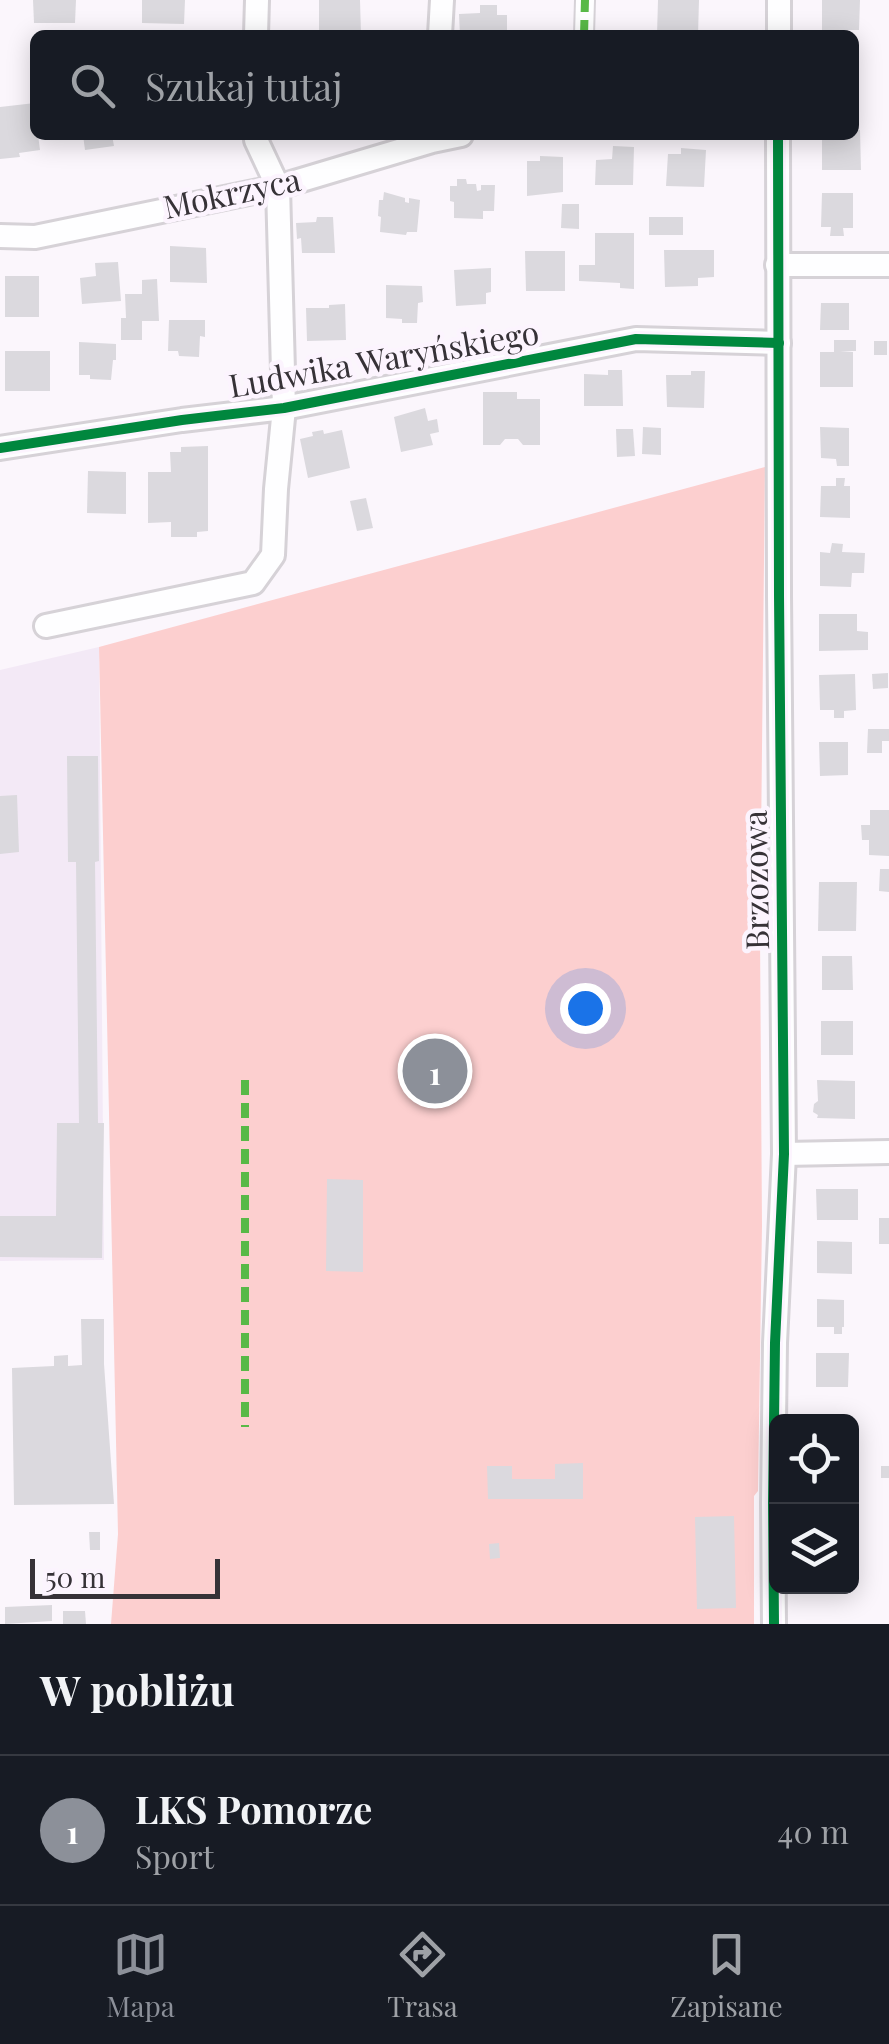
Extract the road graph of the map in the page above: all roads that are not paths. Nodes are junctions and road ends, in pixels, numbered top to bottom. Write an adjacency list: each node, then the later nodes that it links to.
1 (257, 0): 5 (street)
2 (442, 0): 6 (street)
3 (584, 0): 7 (street)
4 (780, 0): 8 (street)
5 (256, 30)
6 (440, 30)
7 (584, 30)
8 (779, 30)
9 (258, 140): 12 (street)
10 (426, 140): 12 (street, Mokrzyca)
11 (778, 140): 14 (street, Brzozowa)
12 (278, 187): 13 (street, Mokrzyca); 17 (street)
13 (0, 236)
14 (777, 264): 15 (street); 16 (street, Brzozowa)
15 (889, 265)
16 (779, 343): 17 (street, Ludwika Waryńskiego); 21 (street, Brzozowa)
17 (284, 408): 18 (street, Ludwika Waryńskiego); 19 (street)
18 (0, 448)
19 (46, 626)
20 (889, 1152): 21 (street)
21 (784, 1154): 22 (street, Brzozowa)
22 (774, 1624)

